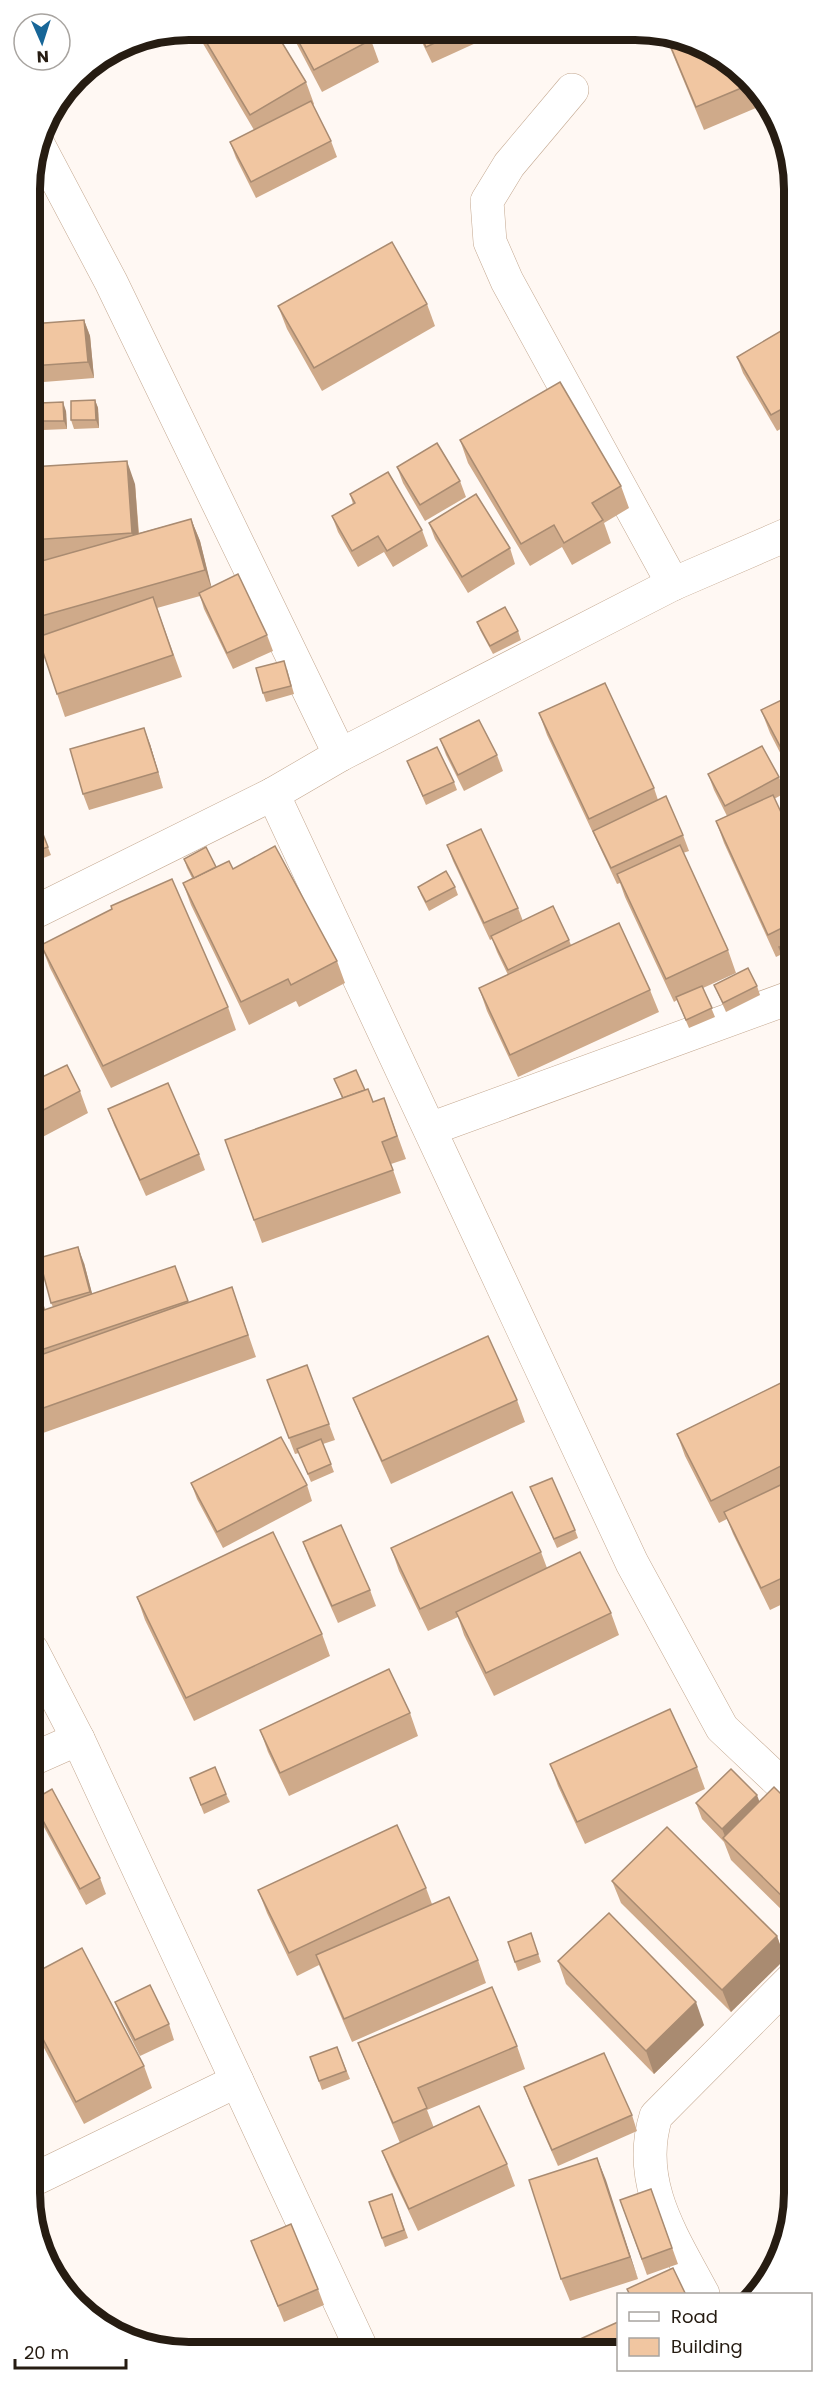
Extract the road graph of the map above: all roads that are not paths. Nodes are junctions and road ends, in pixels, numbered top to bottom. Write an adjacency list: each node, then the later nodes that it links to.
1 (572, 90): 4 (street)
2 (45, 157): 5 (street)
3 (784, 535): 4 (street)
4 (673, 584): 5 (street)
5 (340, 755): 6 (street)
6 (273, 794): 7 (street); 9 (street)
7 (41, 909)
8 (784, 1000): 9 (street)
9 (430, 1129): 13 (street)
10 (40, 1666): 11 (street)
11 (78, 1739): 12 (street); 15 (street)
12 (40, 1756)
13 (783, 1786)
14 (783, 1988): 17 (street)
15 (237, 2081): 16 (street); 18 (street)
16 (40, 2177)
17 (702, 2293)
18 (358, 2342)

